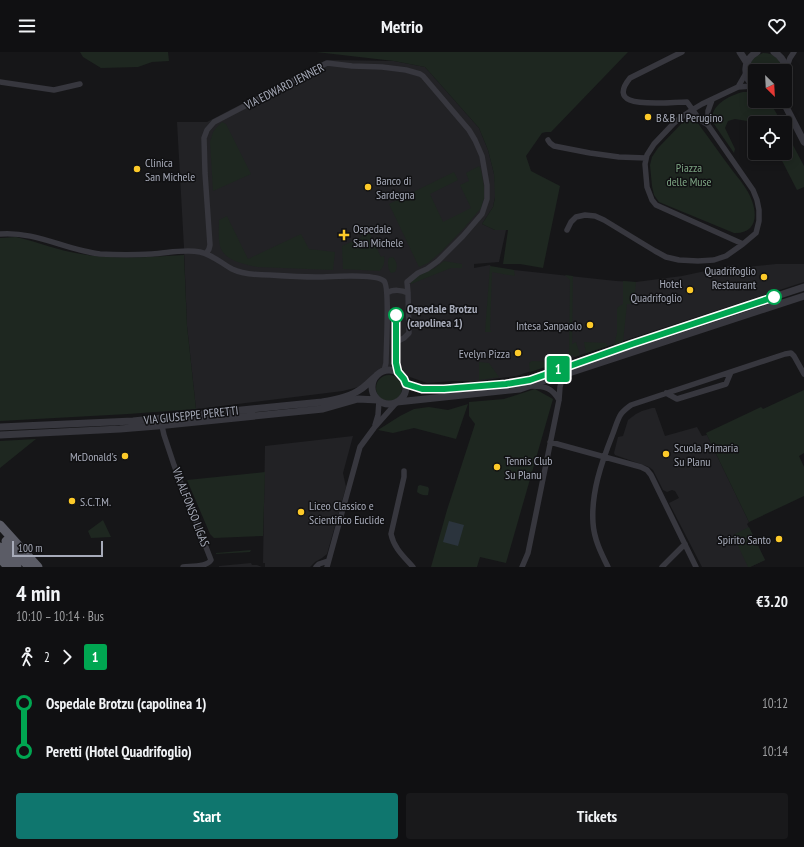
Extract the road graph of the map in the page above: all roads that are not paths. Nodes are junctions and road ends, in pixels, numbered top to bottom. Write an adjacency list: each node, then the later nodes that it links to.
1 (682, 52): 17 (street)
2 (740, 52): 6 (street)
3 (758, 52): 6 (street)
4 (774, 52): 7 (street)
5 (794, 52): 8 (street)
6 (747, 63): 9 (street)
7 (785, 64)
8 (788, 64)
9 (746, 73): 10 (street); 14 (street)
10 (748, 80)
11 (0, 82): 12 (street)
12 (80, 84)
13 (748, 86): 14 (street)
14 (738, 87): 15 (street)
15 (712, 100): 17 (street); 18 (street)
16 (786, 108): 20 (street)
17 (692, 110): 18 (street); 21 (street)
18 (708, 125): 24 (street)
19 (548, 140): 21 (street)
20 (804, 142)
21 (646, 158): 24 (street)
22 (567, 230): 24 (street)
23 (0, 234): 25 (street)
24 (743, 244)
25 (206, 254): 27 (street); 28 (street, VIA EDWARD JENNER)
26 (804, 287): 36 (street)
27 (387, 293): 28 (street); 30 (street)
28 (408, 293): 31 (street)
29 (804, 296): 34 (street, VIA GIUSEPPE PERETTI)
30 (384, 371): 31 (street); 35 (street, VIA GIUSEPPE PERETTI)
31 (398, 372): 36 (street)
32 (730, 372): 33 (street); 38 (street); 38 (street)
33 (804, 374)
34 (564, 375): 37 (street, VIA GIUSEPPE PERETTI); 39 (street)
35 (375, 377): 40 (street); 43 (street, VIA GIUSEPPE PERETTI)
36 (406, 384): 41 (street)
37 (528, 386): 39 (street); 41 (street, VIA GIUSEPPE PERETTI)
38 (666, 393): 47 (street)
39 (559, 400): 46 (street)
40 (378, 401): 41 (street, VIA GIUSEPPE PERETTI); 42 (street, VIA GIUSEPPE PERETTI); 44 (street)
41 (397, 402): 44 (street)
42 (162, 426): 45 (street, VIA GIUSEPPE PERETTI); 59 (street, VIA ALFONSO LIGAS)
43 (0, 427)
44 (374, 428): 54 (street)
45 (0, 435)
46 (550, 442): 47 (street); 62 (street)
47 (604, 456): 51 (street); 63 (street)
48 (404, 471): 61 (street)
49 (0, 525): 58 (highway)
50 (0, 533): 57 (highway)
51 (685, 544): 64 (street); 65 (street)
52 (0, 547): 56 (highway)
53 (0, 558): 55 (highway)
54 (328, 564): 60 (street)
55 (8, 567)
56 (17, 567)
57 (29, 567)
58 (38, 567)
59 (183, 567)
60 (316, 567)
61 (413, 567)
62 (522, 567)
63 (608, 567)
64 (662, 567)
65 (696, 567)

